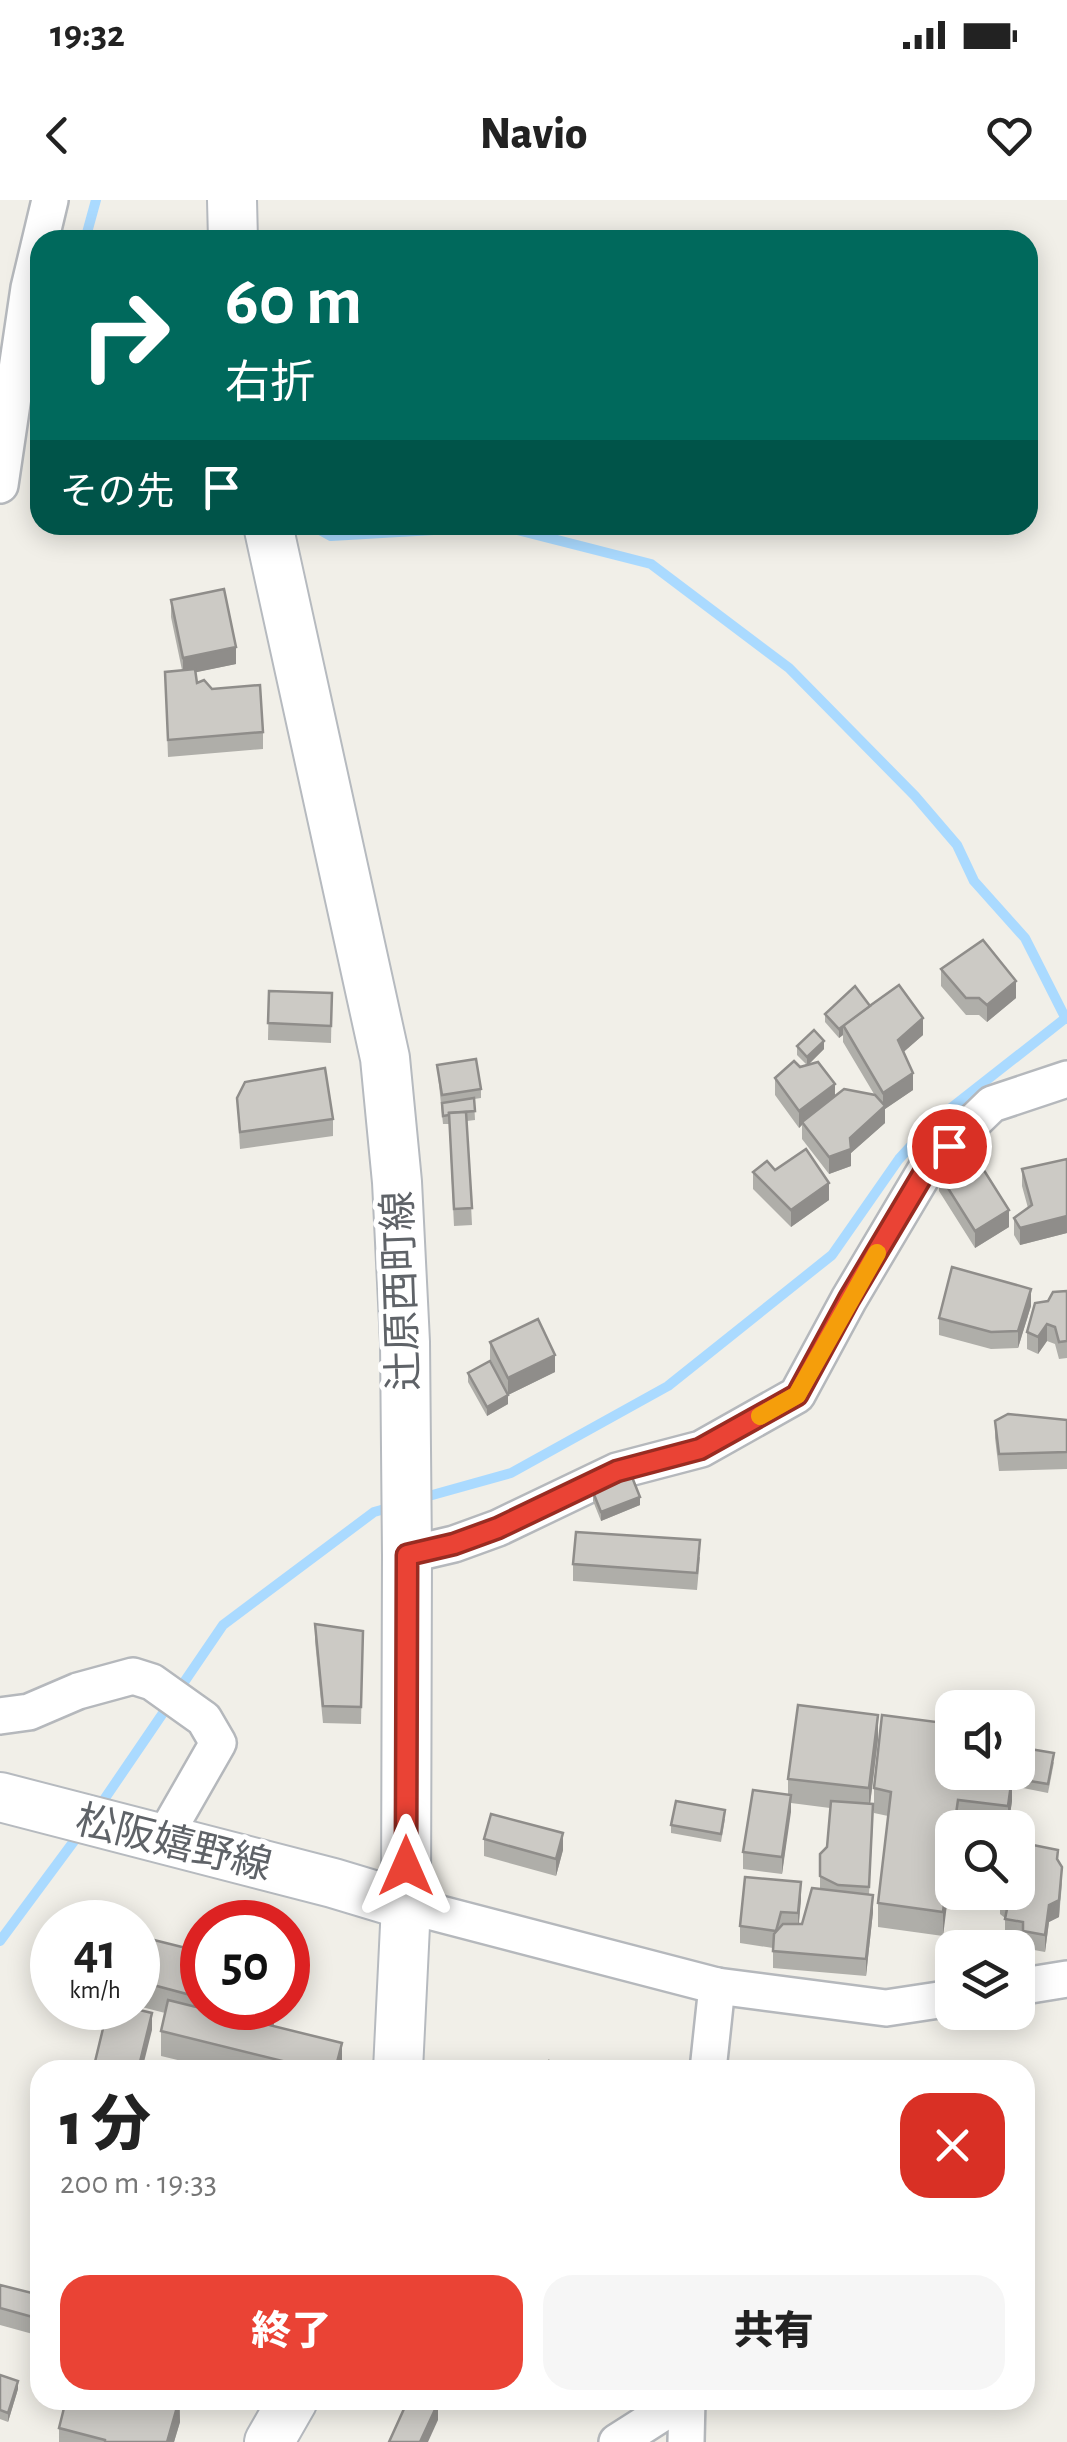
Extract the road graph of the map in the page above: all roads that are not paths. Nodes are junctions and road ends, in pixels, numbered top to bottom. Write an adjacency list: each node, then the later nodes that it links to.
1 (50, 200): 3 (street)
2 (232, 200): 4 (main road)
3 (43, 230)
4 (233, 230)
5 (30, 284): 6 (street)
6 (0, 485)
7 (270, 535): 9 (main road, 辻原西町線)
8 (1067, 1079): 9 (street)
9 (407, 1555): 13 (main road, 辻原西町線)
10 (0, 1716): 12 (street)
11 (0, 1797): 12 (main road, 松阪嬉野線)
12 (163, 1840): 13 (main road, 松阪嬉野線)
13 (406, 1905): 16 (street); 18 (main road, 辻原西町線)
14 (1067, 1979): 15 (street)
15 (1035, 1984)
16 (717, 1986): 17 (street); 19 (street)
17 (935, 2001)
18 (398, 2060)
19 (709, 2060)
20 (288, 2410): 23 (main road)
21 (669, 2410): 24 (street)
22 (685, 2410): 25 (street)
23 (270, 2442)
24 (617, 2442)
25 (686, 2442)

